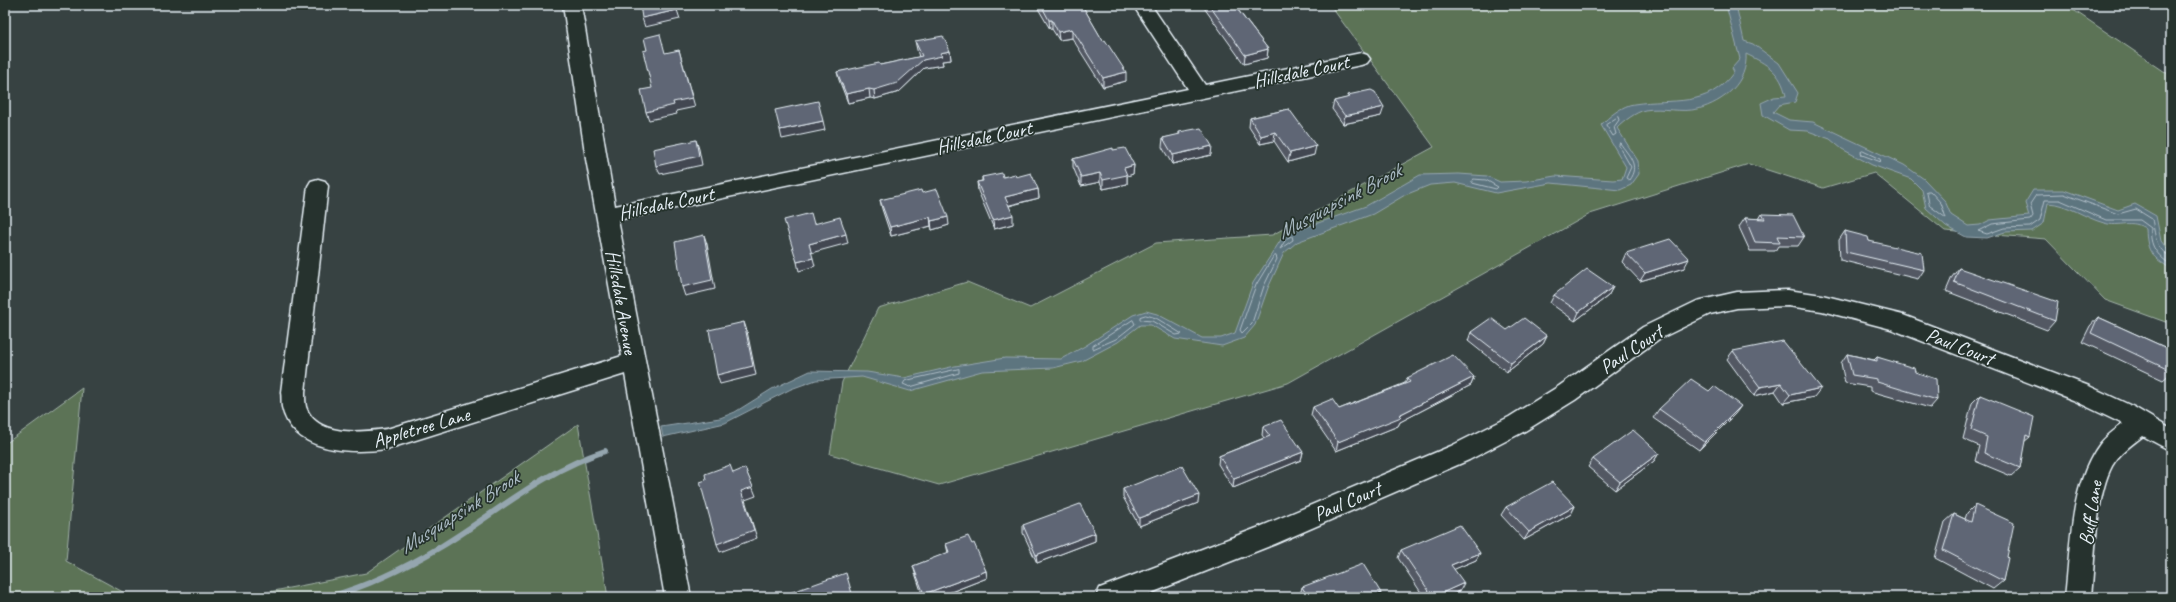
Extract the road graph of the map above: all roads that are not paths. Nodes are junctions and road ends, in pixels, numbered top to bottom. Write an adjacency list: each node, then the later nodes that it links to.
1 (572, 5): 6 (street, Hillsdale Avenue)
2 (1142, 5): 4 (street)
3 (1361, 59): 4 (street, Hillsdale Court)
4 (1200, 92): 6 (street, Hillsdale Court)
5 (318, 186): 7 (street, Appletree Lane)
6 (606, 216): 7 (street, Hillsdale Avenue)
7 (633, 362): 10 (street, Hillsdale Avenue)
8 (2142, 423): 9 (street, Paul Court); 11 (street, Paul Court); 12 (street, Buff Lane)
9 (2171, 441)
10 (678, 597)
11 (1109, 597)
12 (2078, 597)

